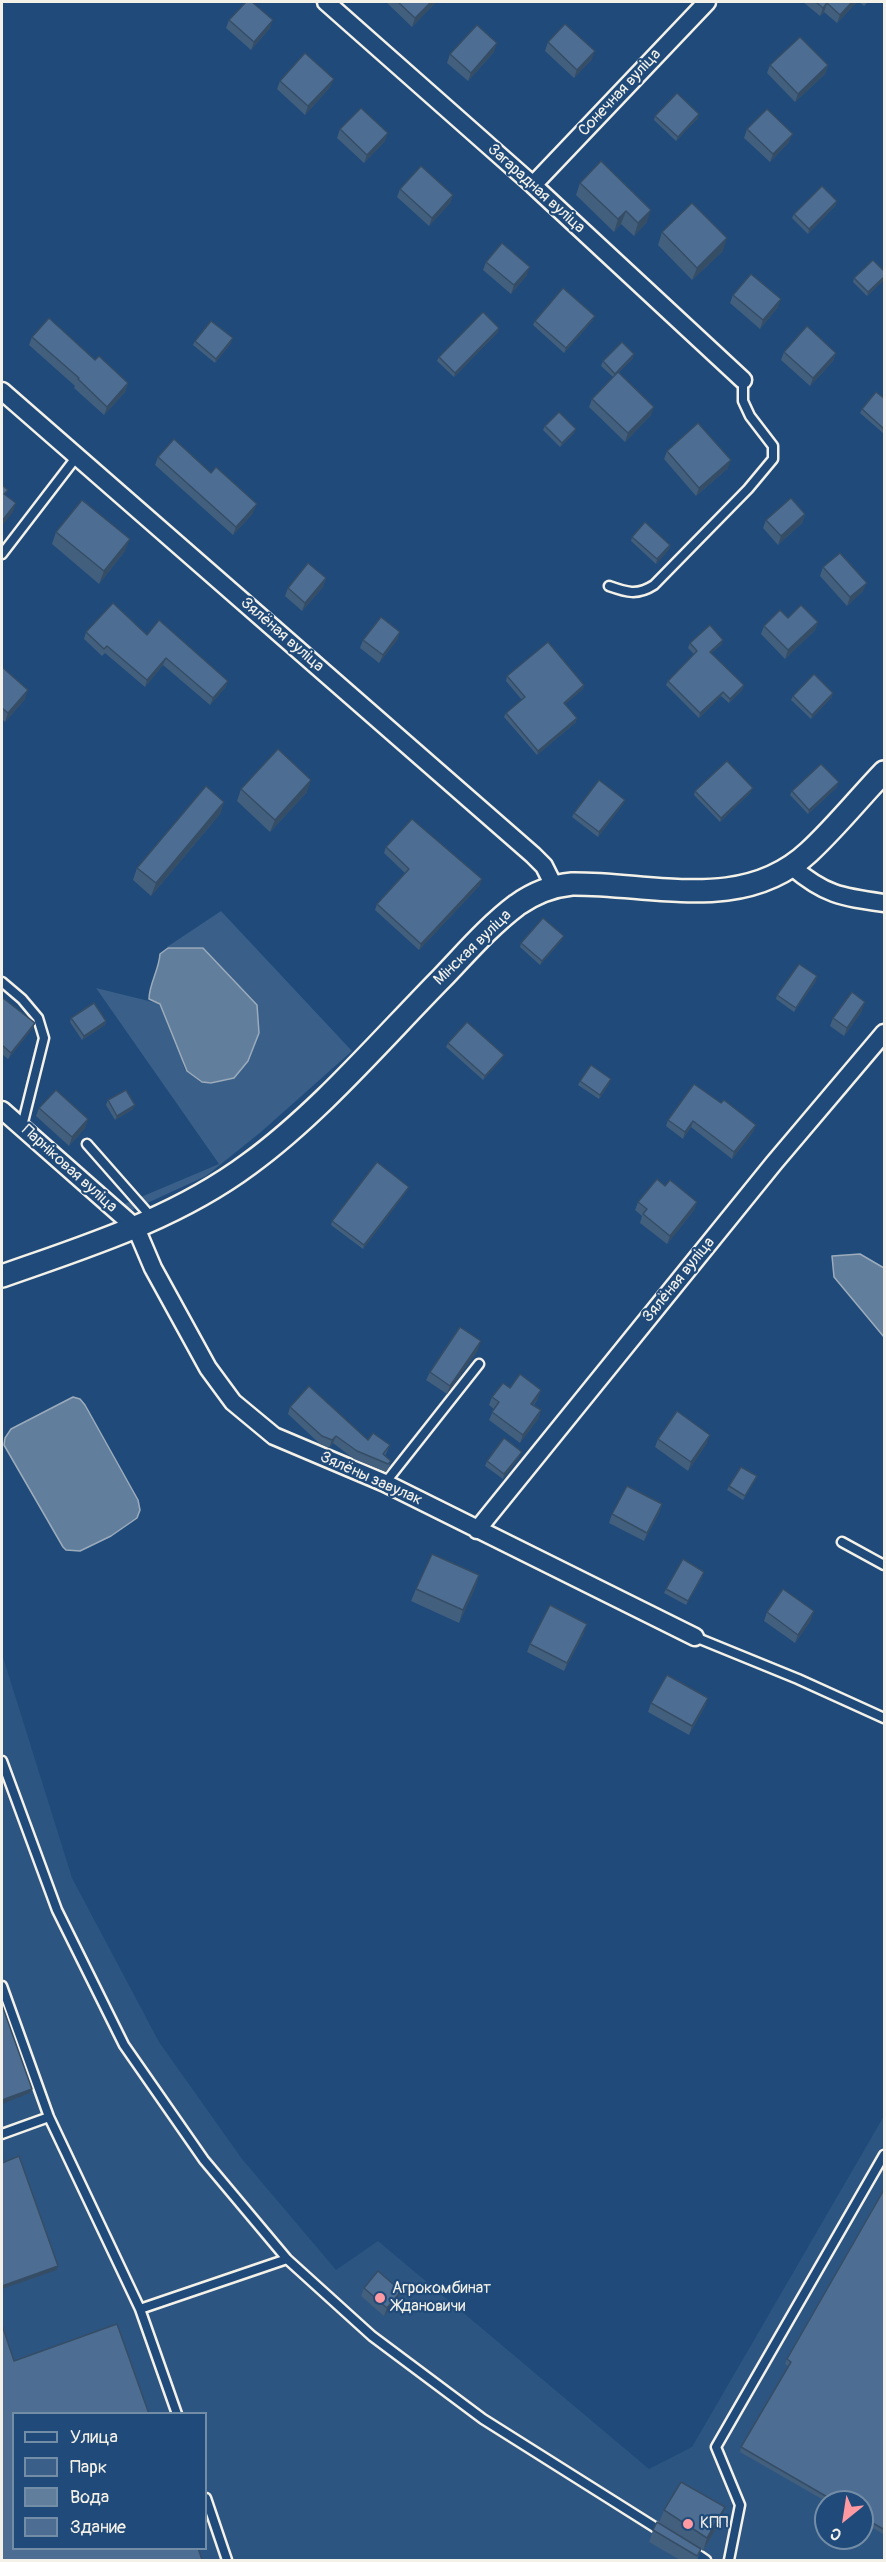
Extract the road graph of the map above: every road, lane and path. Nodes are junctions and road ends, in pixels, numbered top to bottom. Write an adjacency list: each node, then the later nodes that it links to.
1 (326, 2): 3 (street, Загарадная вуліца)
2 (707, 2): 3 (street, Сонечная вуліца)
3 (533, 185): 4 (street, Загарадная вуліца)
4 (743, 380): 8 (lane)
5 (2, 391): 6 (street, Зялёная вуліца)
6 (78, 455): 7 (lane); 11 (street, Зялёная вуліца)
7 (2, 554)
8 (609, 586)
9 (885, 772): 10 (street, Мінская вуліца)
10 (791, 867): 11 (street, Мінская вуліца); 12 (street)
11 (554, 886): 18 (street, Мінская вуліца)
12 (885, 903)
13 (2, 982): 16 (lane)
14 (885, 1033): 22 (street, Зялёная вуліца)
15 (2, 1110): 16 (street, Парніковая вуліца)
16 (22, 1126): 18 (street, Парніковая вуліца)
17 (87, 1144): 18 (lane)
18 (152, 1220): 19 (street, Мінская вуліца); 21 (street, Зялёны завулак)
19 (2, 1276)
20 (479, 1364): 21 (lane)
21 (385, 1483): 22 (street, Зялёны завулак)
22 (477, 1530): 25 (street, Зялёны завулак)
23 (842, 1542): 24 (lane)
24 (885, 1565)
25 (695, 1637): 26 (lane)
26 (885, 1718)
27 (2, 1761): 32 (lane)
28 (2, 1986): 29 (lane)
29 (49, 2117): 30 (lane); 33 (lane)
30 (2, 2134)
31 (885, 2156): 40 (lane)
32 (287, 2259): 33 (lane); 36 (lane)
33 (140, 2309): 34 (lane)
34 (176, 2412)
35 (207, 2501): 38 (lane)
36 (674, 2539)
37 (682, 2545): 39 (lane)
38 (227, 2560)
39 (706, 2560)
40 (729, 2560)

